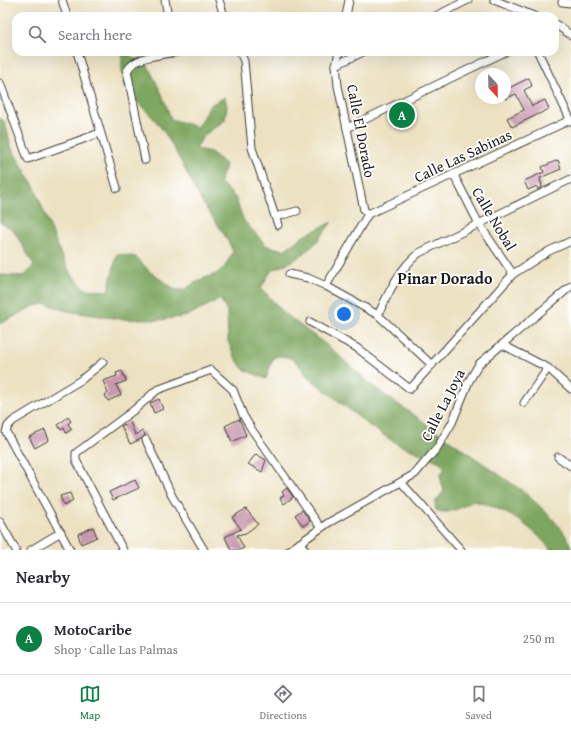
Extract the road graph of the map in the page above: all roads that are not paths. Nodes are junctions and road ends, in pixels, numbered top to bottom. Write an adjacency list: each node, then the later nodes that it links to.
1 (62, 0): 9 (street)
2 (165, 0): 10 (street)
3 (219, 0): 11 (street)
4 (349, 0): 12 (street)
5 (468, 0): 13 (street)
6 (494, 0): 14 (street)
7 (562, 3): 8 (street)
8 (571, 3)
9 (66, 12)
10 (167, 12)
11 (223, 12)
12 (347, 12)
13 (444, 12)
14 (519, 12)
15 (559, 27): 16 (street)
16 (571, 35)
17 (78, 56): 28 (street)
18 (158, 56): 29 (street)
19 (242, 56): 35 (street)
20 (338, 56): 24 (street, Calle El Dorado)
21 (355, 56): 24 (street)
22 (497, 56): 27 (street)
23 (540, 56): 26 (street)
24 (336, 65): 27 (street, Calle El Dorado)
25 (0, 82): 28 (street)
26 (570, 121): 30 (street, Calle Las Sabinas)
27 (346, 128): 34 (street, Calle El Dorado)
28 (100, 133): 32 (street)
29 (144, 160)
30 (454, 175): 34 (street, Calle Las Sabinas); 36 (street, Calle Nobal)
31 (571, 179): 36 (street)
32 (116, 188)
33 (297, 211): 35 (street)
34 (368, 214): 41 (street)
35 (275, 217): 37 (street)
36 (479, 224): 40 (street, Calle Nobal); 43 (street)
37 (278, 226)
38 (571, 241): 40 (street)
39 (289, 274): 41 (street)
40 (513, 274): 47 (street)
41 (326, 286): 43 (street)
42 (571, 286): 45 (street, Calle La Joya)
43 (378, 315): 47 (street)
44 (310, 322): 47 (street)
45 (503, 345): 48 (street); 54 (street, Calle La Joya)
46 (103, 362): 57 (street)
47 (432, 365)
48 (548, 368): 49 (street); 50 (street)
49 (571, 389)
50 (524, 403)
51 (146, 440): 63 (street)
52 (558, 458): 53 (street)
53 (571, 466)
54 (401, 482): 56 (street, Calle La Joya); 66 (street)
55 (0, 522): 59 (street)
56 (321, 528): 58 (street, Calle La Joya); 62 (street)
57 (61, 532): 60 (street); 61 (street)
58 (300, 543): 64 (street, Calle La Joya); 65 (street)
59 (16, 550)
60 (31, 550)
61 (70, 550)
62 (123, 550)
63 (204, 550)
64 (290, 550)
65 (305, 550)
66 (461, 550)

